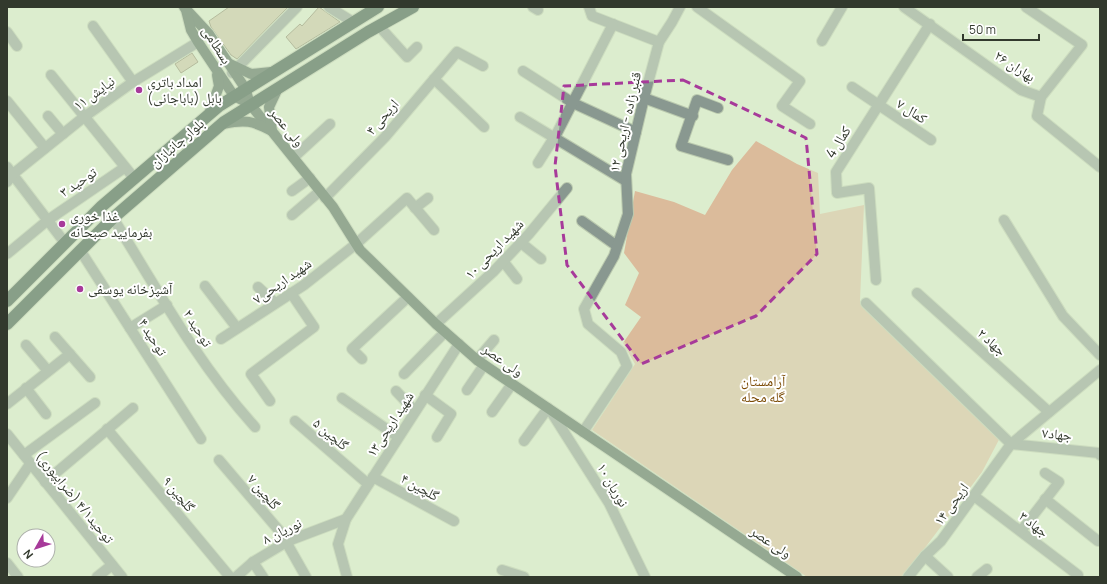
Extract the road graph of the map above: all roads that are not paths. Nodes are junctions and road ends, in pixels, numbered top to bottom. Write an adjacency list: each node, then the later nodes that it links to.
1 (297, 7): 24 (street)
2 (329, 7): 12 (street)
3 (378, 7): 12 (highway, بلوار جانبازان)
4 (413, 7): 16 (highway, بلوار جانبازان)
5 (589, 7): 13 (street)
6 (680, 7): 20 (street, قنبر زاده - اریحی ۱۲)
7 (697, 7): 48 (street)
8 (842, 7): 18 (street)
9 (904, 7): 14 (street, بهاران ۲۶)
10 (1026, 7): 35 (street, بهاران ۲۶)
11 (185, 8): 19 (main road, بسطامی); 24 (main road, بسطامی)
12 (353, 22): 27 (highway, بلوار جانبازان)
13 (613, 24): 20 (street); 38 (street)
14 (930, 24): 35 (street, بهاران ۲۶); 40 (street, کمال 4)
15 (93, 26): 30 (street)
16 (379, 26): 22 (street); 31 (highway, بلوار جانبازان)
17 (7, 32): 21 (street)
18 (822, 41)
19 (198, 42): 25 (main road, بسطامی); 30 (street, نیایش ۱۱)
20 (659, 42): 36 (street, قنبر زاده - اریحی ۱۲)
21 (17, 46)
22 (417, 47)
23 (482, 66): 29 (street, اریحی ۴)
24 (233, 69): 27 (main road); 33 (main road, بسطامی)
25 (217, 71): 34 (main road, بسطامی); 42 (main road)
26 (523, 71): 38 (street)
27 (271, 72): 33 (highway, بلوار جانبازان)
28 (51, 75): 45 (street)
29 (434, 79): 50 (street); 68 (street, اریحی ۴)
30 (133, 82): 45 (street, نیایش ۱۱)
31 (280, 86): 39 (highway, بلوار جانبازان); 51 (main road)
32 (852, 87): 40 (street, کمال ۷)
33 (245, 88): 34 (highway, بلوار جانبازان); 39 (main road, بسطامی)
34 (234, 96): 39 (main road); 42 (highway, بلوار جانبازان)
35 (1041, 97): 60 (street)
36 (644, 98): 44 (street); 52 (street, قنبر زاده - اریحی ۱۲)
37 (7, 101): 56 (street)
38 (573, 103): 52 (street); 54 (street)
39 (250, 104): 49 (highway, بلوار جانبازان); 51 (main road, ولی عصر)
40 (878, 106): 55 (street, کمال ۷); 86 (street, کمال 4)
41 (718, 108): 44 (street)
42 (209, 114): 63 (highway, بلوار جانبازان)
43 (48, 116): 53 (street)
44 (693, 116): 58 (street)
45 (84, 117): 53 (street, نیایش ۱۱); 61 (street)
46 (520, 117): 54 (street)
47 (330, 124): 57 (street)
48 (810, 124)
49 (220, 125): 51 (main road); 72 (highway, بلوار جانبازان)
50 (484, 127)
51 (272, 131): 57 (main road, ولی عصر)
52 (636, 132): 65 (street, قنبر زاده - اریحی ۱۲)
53 (63, 134): 56 (street, نیایش ۱۱)
54 (554, 138): 59 (street); 65 (street)
55 (931, 140)
56 (45, 148): 62 (street, نیایش ۱۱)
57 (294, 157): 64 (main road, ولی عصر)
58 (728, 160)
59 (538, 162)
60 (1100, 167)
61 (124, 168): 63 (street); 73 (street, توحید ۳)
62 (9, 175): 73 (street)
63 (134, 178): 78 (highway, بلوار جانبازان)
64 (310, 178): 67 (street); 68 (main road, ولی عصر)
65 (626, 181): 80 (street, قنبر زاده - اریحی ۱۲)
66 (567, 188): 77 (street, شهید اریحی ۱۰)
67 (292, 191)
68 (323, 195): 71 (street, اریحی ۴); 79 (main road, ولی عصر)
69 (428, 198): 70 (street)
70 (416, 208): 76 (street); 79 (street, شهید اریحی۷)
71 (292, 215)
72 (113, 218): 81 (highway, بلوار جانبازان); 95 (street, توحید ۲)
73 (48, 220): 78 (street); 82 (street, توحید ۳)
74 (1004, 220): 107 (street)
75 (582, 221): 80 (street)
76 (434, 230)
77 (520, 242): 83 (street); 84 (street, شهید اریحی ۱۰)
78 (65, 243): 92 (highway, بلوار جانبازان)
79 (356, 244): 89 (street, شهید اریحی۷); 91 (main road, ولی عصر)
80 (617, 246): 132 (street, قنبر زاده - اریحی ۱۲)
81 (80, 250): 96 (highway, بلوار جانبازان); 98 (street, توحید ۴)
82 (7, 254)
83 (541, 259)
84 (503, 261): 85 (street); 97 (street, شهید اریحی ۱۰)
85 (517, 279)
86 (876, 280)
87 (205, 286): 99 (street)
88 (258, 287): 94 (street)
89 (291, 293): 94 (street, شهید اریحی۷); 120 (street)
90 (917, 293): 127 (street, جهاد ۲)
91 (408, 297): 97 (main road, ولی عصر); 108 (street)
92 (7, 301)
93 (866, 303): 138 (street)
94 (275, 304): 99 (street, شهید اریحی۷)
95 (167, 305): 98 (street); 130 (street, توحید ۲)
96 (7, 324)
97 (436, 324): 100 (main road, ولی عصر)
98 (130, 328): 136 (street, توحید ۴)
99 (237, 328): 102 (street, شهید اریحی۷)
100 (445, 332): 104 (main road, ولی عصر); 112 (street)
101 (55, 337): 106 (street)
102 (221, 339)
103 (494, 340): 109 (street)
104 (458, 344): 109 (main road, ولی عصر); 118 (street, شهید اریحی۱۳)
105 (26, 345): 111 (street)
106 (70, 354): 111 (street); 113 (street)
107 (1100, 355)
108 (362, 359)
109 (480, 362): 114 (main road, ولی عصر); 116 (street)
110 (1100, 370): 127 (street, اریحی ۱۴)
111 (48, 371): 115 (street)
112 (404, 374)
113 (90, 377)
114 (512, 384): 124 (main road, ولی عصر); 126 (street)
115 (26, 388): 122 (street); 128 (street)
116 (467, 390)
117 (396, 391): 125 (street)
118 (425, 395): 125 (street, شهید اریحی۱۳); 135 (street)
119 (342, 398): 134 (street)
120 (270, 401)
121 (95, 403): 139 (street)
122 (7, 404)
123 (133, 408): 131 (street)
124 (549, 409): 132 (main road, ولی عصر); 137 (street); 161 (street, نوریان ۱۰)
125 (415, 411): 134 (street, شهید اریحی۱۳)
126 (492, 412)
127 (1049, 412): 138 (street, اریحی ۱۴)
128 (46, 414)
129 (294, 421): 144 (street, گلچین ۵)
130 (255, 427)
131 (107, 429): 145 (street); 165 (street, گلچین ۹)
132 (582, 432): 171 (main road, ولی عصر)
133 (7, 434): 139 (street, توحید۴/۱ (ضرابپوری))
134 (398, 437): 144 (street, شهید اریحی۱۳)
135 (438, 437)
136 (201, 439)
137 (524, 442)
138 (1011, 444): 140 (street, جهاد۷); 146 (street, اریحی ۱۴)
139 (24, 455): 142 (street, توحید۴/۱ (ضرابپوری))
140 (1100, 455)
141 (219, 460): 152 (street, گلچین ۷)
142 (30, 464): 145 (street, توحید۴/۱ (ضرابپوری)); 147 (street)
143 (1045, 472): 148 (street)
144 (370, 480): 149 (street, شهید اریحی۱۳); 150 (street, گلچین ۴)
145 (45, 482): 157 (street, توحید۴/۱ (ضرابپوری))
146 (974, 496): 151 (street, جهاد ۳); 154 (street, اریحی ۱۴)
147 (7, 498)
148 (1045, 500): 151 (street); 153 (street)
149 (346, 519): 152 (street, نوریان ۸); 169 (street, شهید اریحی۱۳)
150 (454, 521)
151 (1021, 531): 160 (street, جهاد ۳)
152 (288, 541): 155 (street, نوریان ۸); 168 (street, گلچین ۷)
153 (1098, 541)
154 (925, 556): 172 (street, اریحی ۱۴); 173 (street)
155 (253, 562): 166 (street, نوریان ۸); 167 (street)
156 (7, 563): 162 (street)
157 (112, 565): 163 (street); 164 (street, توحید۴/۱ (ضرابپوری))
158 (987, 569): 174 (street)
159 (502, 570): 170 (street)
160 (1078, 575)
161 (642, 576)
162 (18, 577)
163 (98, 577)
164 (122, 577)
165 (230, 577)
166 (236, 577)
167 (263, 577)
168 (306, 577)
169 (346, 577)
170 (524, 577)
171 (797, 577)
172 (908, 577)
173 (948, 577)
174 (978, 577)

